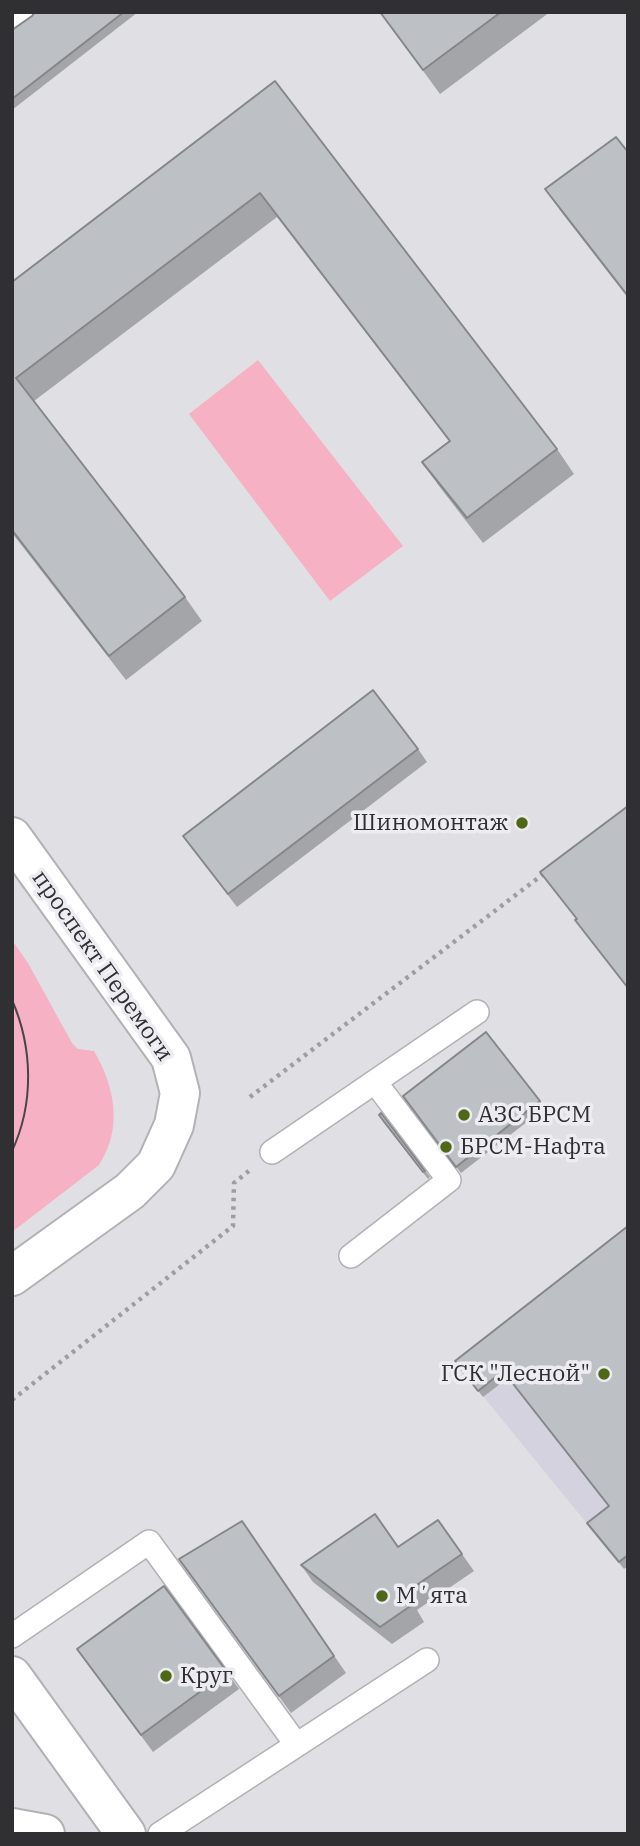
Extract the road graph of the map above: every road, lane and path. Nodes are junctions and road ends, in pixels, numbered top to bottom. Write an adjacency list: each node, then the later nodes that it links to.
1 (28, 12): 2 (lane)
2 (12, 25)
3 (12, 837): 10 (main road, проспект Перемоги)
4 (550, 869): 7 (path)
5 (477, 1012): 6 (lane)
6 (375, 1082): 8 (lane); 9 (lane)
7 (250, 1097)
8 (272, 1152): 11 (path)
9 (351, 1256)
10 (12, 1276)
11 (12, 1400)
12 (12, 1636): 15 (lane)
13 (427, 1660): 15 (lane)
14 (12, 1676): 18 (main road)
15 (296, 1744): 19 (lane)
16 (12, 1828): 17 (main road)
17 (45, 1834)
18 (126, 1834)
19 (160, 1834)

